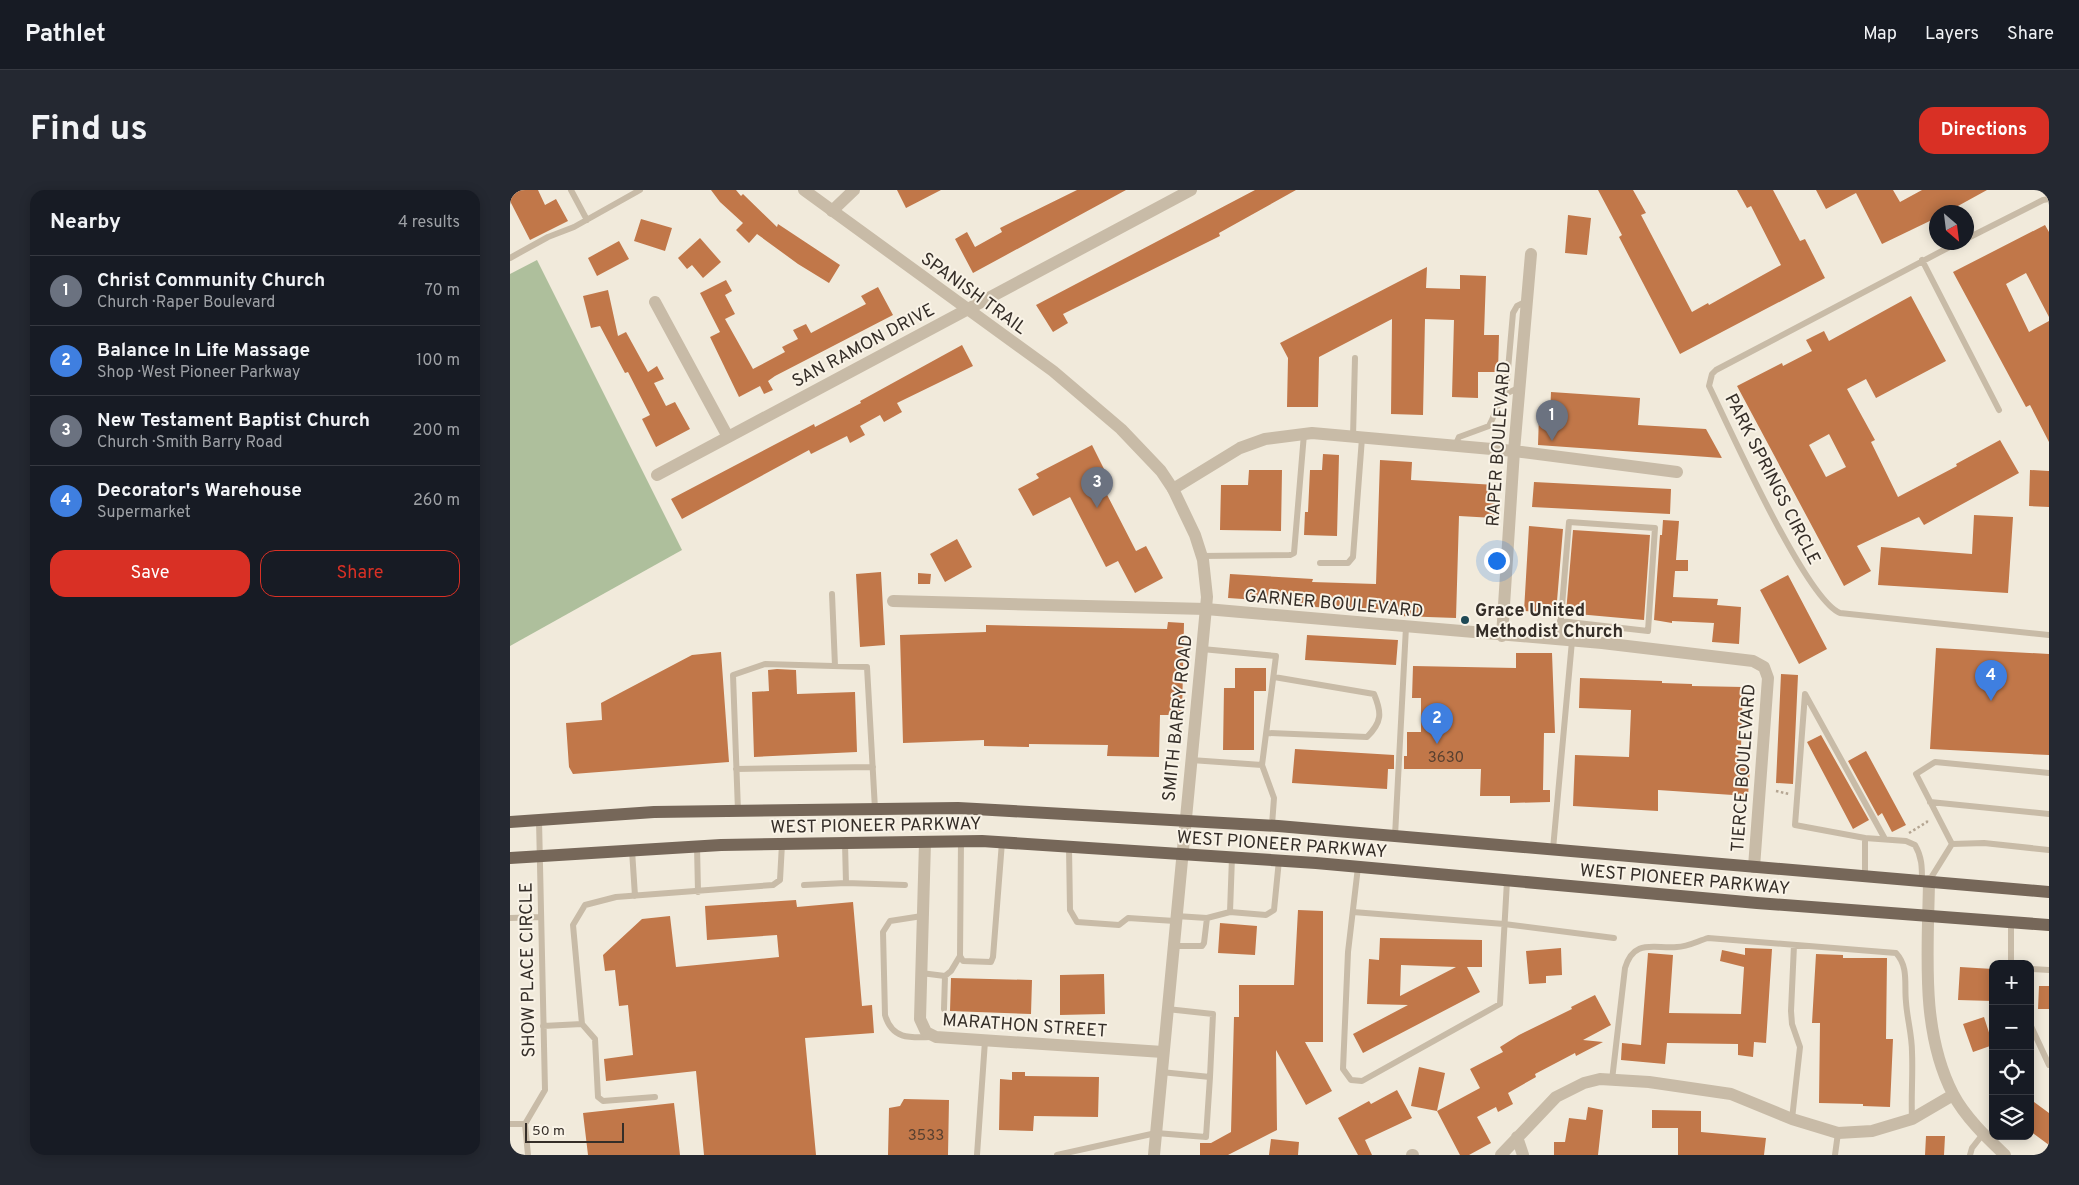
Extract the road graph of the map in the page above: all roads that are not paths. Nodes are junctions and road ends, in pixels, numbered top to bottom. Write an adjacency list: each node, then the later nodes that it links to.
1 (571, 190): 8 (lane)
2 (640, 190): 8 (lane)
3 (804, 190): 7 (street, SPANISH TRAIL)
4 (854, 190): 7 (street)
5 (1191, 190): 16 (street, SAN RAMON DRIVE)
6 (2049, 199): 9 (lane)
7 (832, 211): 16 (street, SPANISH TRAIL)
8 (587, 220): 12 (lane)
9 (1974, 235)
10 (1943, 250): 13 (lane, PARK SPRINGS CIRCLE)
11 (1531, 254): 14 (street, RAPER BOULEVARD)
12 (511, 255)
13 (1922, 260): 20 (lane); 37 (lane, PARK SPRINGS CIRCLE)
14 (1527, 301): 18 (street, RAPER BOULEVARD); 19 (lane)
15 (655, 302): 23 (street)
16 (966, 310): 21 (street, SPANISH TRAIL); 23 (street, SAN RAMON DRIVE)
17 (1355, 358): 24 (lane)
18 (1520, 388): 19 (lane); 26 (street, RAPER BOULEVARD)
19 (1506, 392): 25 (lane)
20 (1999, 410)
21 (1121, 429): 29 (street, SMITH BARRY ROAD)
22 (1304, 434): 24 (street); 29 (street); 30 (lane)
23 (728, 437): 28 (street, SAN RAMON DRIVE)
24 (1357, 438): 25 (street); 31 (lane)
25 (1454, 446): 26 (street)
26 (1514, 451): 27 (street); 38 (street, RAPER BOULEVARD)
27 (1677, 472)
28 (657, 475)
29 (1173, 489): 30 (street, SMITH BARRY ROAD)
30 (1201, 556): 34 (street, SMITH BARRY ROAD)
31 (1320, 563)
32 (832, 594): 41 (lane)
33 (892, 601): 34 (street, GARNER BOULEVARD)
34 (1206, 609): 36 (street, GARNER BOULEVARD); 40 (street, SMITH BARRY ROAD)
35 (1560, 621): 35 (lane); 39 (lane)
36 (1406, 627): 38 (street, GARNER BOULEVARD); 58 (lane)
37 (2049, 635)
38 (1502, 636): 39 (street, GARNER BOULEVARD)
39 (1565, 640): 42 (street, GARNER BOULEVARD); 70 (lane)
40 (1202, 649): 43 (lane); 45 (street, SMITH BARRY ROAD)
41 (835, 666): 47 (lane); 48 (lane)
42 (1766, 671): 78 (street, TIERCE BOULEVARD)
43 (1274, 677): 44 (lane); 44 (lane)
44 (1267, 733): 46 (lane)
45 (1191, 760): 46 (lane); 55 (street, SMITH BARRY ROAD)
46 (1262, 765): 57 (lane)
47 (873, 766): 48 (lane); 51 (lane)
48 (736, 770): 52 (lane)
49 (2049, 773): 50 (lane)
50 (1930, 802): 53 (lane); 66 (lane)
51 (875, 809): 52 (main road, WEST PIONEER PARKWAY); 55 (main road, WEST PIONEER PARKWAY)
52 (738, 810): 54 (main road, WEST PIONEER PARKWAY)
53 (2049, 814)
54 (539, 820): 56 (main road, WEST PIONEER PARKWAY); 73 (lane, SHOW PLACE CIRCLE)
55 (1184, 820): 57 (main road, WEST PIONEER PARKWAY); 72 (street, SMITH BARRY ROAD)
56 (510, 822)
57 (1272, 825): 58 (main road, WEST PIONEER PARKWAY)
58 (1395, 836): 70 (main road, WEST PIONEER PARKWAY)
59 (1865, 838): 60 (lane); 60 (lane); 79 (lane)
60 (1885, 839): 81 (lane)
61 (960, 841): 62 (main road, WEST PIONEER PARKWAY); 63 (main road, WEST PIONEER PARKWAY); 102 (lane)
62 (924, 842): 64 (main road, WEST PIONEER PARKWAY); 92 (street, MARATHON STREET)
63 (1002, 842): 68 (main road, WEST PIONEER PARKWAY); 102 (lane)
64 (845, 843): 65 (main road, WEST PIONEER PARKWAY); 82 (lane)
65 (782, 844): 67 (main road, WEST PIONEER PARKWAY); 85 (lane)
66 (1952, 844): 71 (lane); 81 (lane)
67 (697, 846): 69 (main road, WEST PIONEER PARKWAY); 85 (lane)
68 (1069, 847): 72 (main road, WEST PIONEER PARKWAY); 95 (lane)
69 (632, 850): 73 (main road, WEST PIONEER PARKWAY); 87 (lane)
70 (1553, 850): 78 (main road, WEST PIONEER PARKWAY)
71 (2049, 850)
72 (1181, 854): 74 (main road, WEST PIONEER PARKWAY); 95 (street, SMITH BARRY ROAD)
73 (540, 856): 75 (main road, WEST PIONEER PARKWAY); 91 (lane, SHOW PLACE CIRCLE)
74 (1232, 857): 76 (main road, WEST PIONEER PARKWAY); 88 (lane)
75 (510, 858)
76 (1279, 860): 77 (main road, WEST PIONEER PARKWAY); 88 (lane)
77 (1358, 867): 80 (main road, WEST PIONEER PARKWAY); 89 (lane)
78 (1754, 867): 79 (main road, WEST PIONEER PARKWAY)
79 (1865, 876): 81 (main road, WEST PIONEER PARKWAY)
80 (1507, 881): 90 (main road, WEST PIONEER PARKWAY); 97 (lane)
81 (1925, 881): 86 (main road, WEST PIONEER PARKWAY); 90 (street)
82 (846, 884): 83 (lane); 84 (lane)
83 (804, 885)
84 (905, 885)
85 (698, 892): 87 (lane)
86 (2049, 892)
87 (635, 896): 110 (lane)
88 (1230, 912): 94 (lane)
89 (1353, 912): 97 (lane); 97 (lane)
90 (1928, 915): 96 (main road, WEST PIONEER PARKWAY); 120 (street)
91 (541, 916): 93 (lane); 111 (lane, SHOW PLACE CIRCLE)
92 (922, 916): 106 (street, MARATHON STREET); 113 (lane)
93 (510, 918)
94 (1206, 918): 95 (lane); 101 (lane)
95 (1176, 919): 101 (street, SMITH BARRY ROAD)
96 (2011, 922): 98 (main road, WEST PIONEER PARKWAY); 103 (lane)
97 (1504, 924): 99 (lane)
98 (2049, 925)
99 (1614, 938)
100 (1794, 945): 119 (lane); 122 (lane); 123 (lane)
101 (1172, 946): 109 (street, SMITH BARRY ROAD)
102 (960, 956): 107 (lane)
103 (2011, 960)
104 (2034, 969): 105 (lane)
105 (2049, 970)
106 (921, 973): 107 (lane); 113 (street, MARATHON STREET)
107 (945, 976): 108 (lane)
108 (944, 1008)
109 (1167, 1009): 115 (street, SMITH BARRY ROAD); 118 (lane)
110 (582, 1024): 111 (lane); 121 (lane)
111 (543, 1026): 125 (lane, SHOW PLACE CIRCLE)
112 (2034, 1033): 116 (lane)
113 (936, 1037): 114 (street, MARATHON STREET)
114 (985, 1041): 115 (street, MARATHON STREET); 131 (lane)
115 (1163, 1052): 117 (street, SMITH BARRY ROAD)
116 (2049, 1065)
117 (1161, 1072): 118 (lane); 126 (street, SMITH BARRY ROAD)
118 (1210, 1077): 126 (lane)
119 (1612, 1080): 122 (street); 129 (street)
120 (1954, 1095): 123 (street); 128 (street)
121 (655, 1097)
122 (1792, 1118): 127 (street)
123 (1912, 1119): 127 (street)
124 (510, 1124): 125 (lane)
125 (525, 1124): 130 (lane)
126 (1156, 1133): 132 (lane); 133 (street, SMITH BARRY ROAD)
127 (1838, 1133): 136 (lane)
128 (1983, 1134): 137 (lane); 138 (street)
129 (1517, 1136): 134 (street); 135 (street)
130 (528, 1155)
131 (978, 1155)
132 (1056, 1155)
133 (1154, 1155)
134 (1501, 1155)
135 (1523, 1155)
136 (1836, 1155)
137 (1970, 1155)
138 (2005, 1155)

